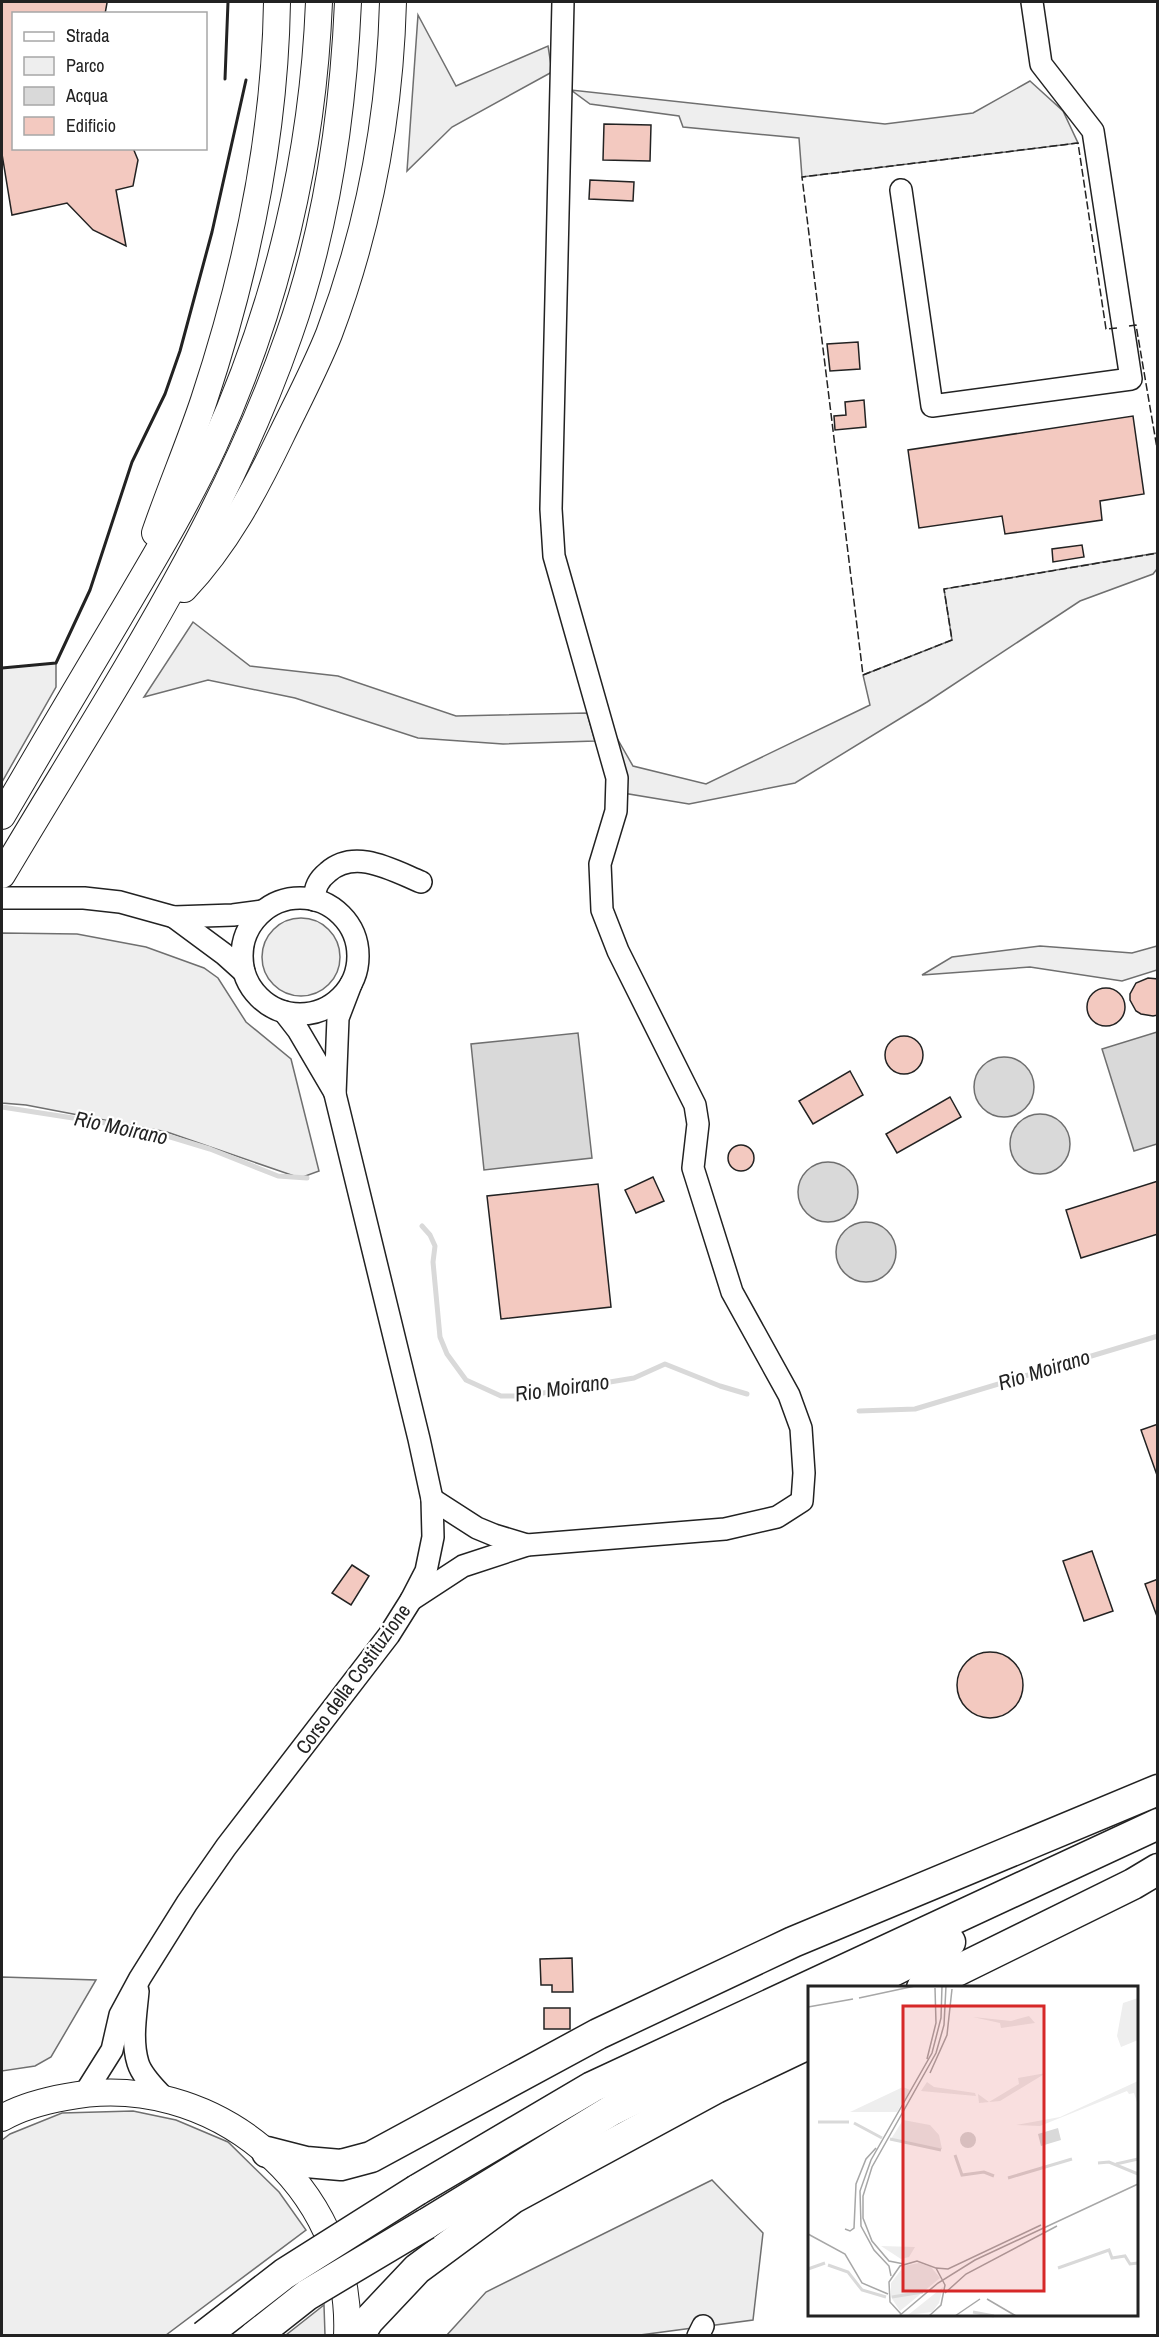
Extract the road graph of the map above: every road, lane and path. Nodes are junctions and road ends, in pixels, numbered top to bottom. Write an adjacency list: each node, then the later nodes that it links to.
1 (277, 2): 8 (main road)
2 (319, 2): 8 (main road)
3 (348, 2): 9 (main road)
4 (393, 2): 9 (main road)
5 (563, 2): 22 (street)
6 (1032, 2): 7 (street)
7 (902, 190)
8 (135, 590): 10 (main road)
9 (154, 619): 11 (main road)
10 (2, 816)
11 (2, 875)
12 (421, 882): 14 (street)
13 (2, 898): 16 (street)
14 (314, 900): 15 (street); 18 (street)
15 (263, 911): 16 (street); 17 (street)
16 (174, 917): 17 (street)
17 (244, 972): 19 (street)
18 (351, 984): 19 (street); 20 (street)
19 (284, 1012): 20 (street)
20 (335, 1094): 21 (street, Corso della Costituzione)
21 (432, 1499): 22 (street); 23 (street, Corso della Costituzione)
22 (526, 1545): 23 (street)
23 (411, 1600): 28 (street, Corso della Costituzione)
24 (1158, 1790): 38 (highway)
25 (1158, 1824): 29 (highway, bridge)
26 (1158, 1844): 30 (highway)
27 (1158, 1869): 31 (highway)
28 (140, 1978): 35 (street, Corso della Costituzione); 36 (street)
29 (809, 1986)
30 (863, 1986)
31 (926, 1986)
32 (808, 1987): 39 (highway, bridge)
33 (808, 2013): 40 (highway, bridge)
34 (808, 2044): 42 (highway)
35 (85, 2093): 36 (main road); 37 (main road)
36 (164, 2098): 38 (main road)
37 (3, 2116)
38 (267, 2152): 41 (main road)
39 (204, 2336)
40 (255, 2336)
41 (347, 2336)
42 (359, 2336)

